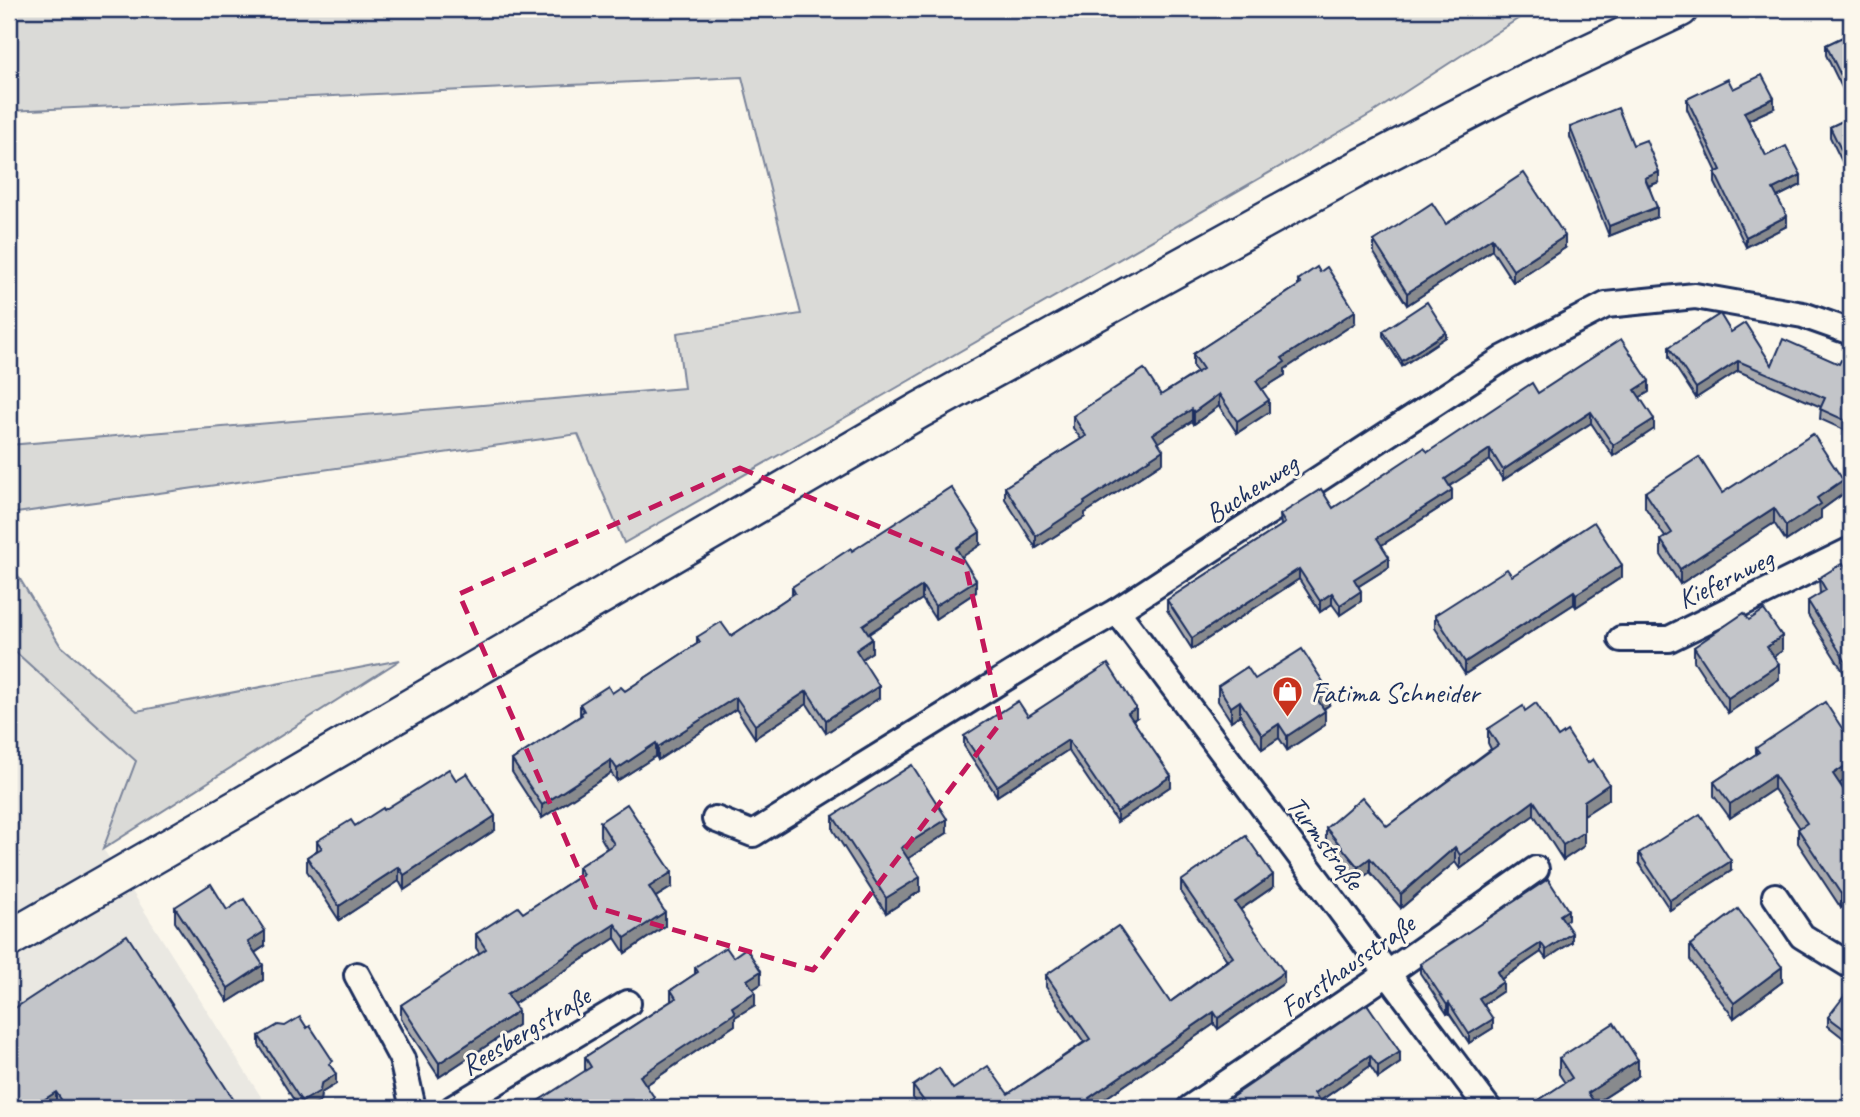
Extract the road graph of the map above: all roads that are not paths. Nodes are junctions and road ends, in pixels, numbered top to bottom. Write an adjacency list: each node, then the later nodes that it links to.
1 (1680, 9): 9 (main road)
2 (1851, 332): 4 (street, Buchenweg)
3 (1851, 550): 5 (street, Kiefernweg)
4 (1117, 611): 6 (street, Buchenweg); 11 (street, Turmstraße)
5 (1621, 639)
6 (715, 819)
7 (1536, 869): 11 (street, Forsthausstraße)
8 (1775, 896): 10 (street)
9 (9, 939)
10 (1851, 966)
11 (1387, 974): 16 (street, Forsthausstraße); 17 (street, Turmstraße)
12 (357, 975): 14 (street)
13 (628, 1003): 15 (street, Reesbergstraße)
14 (413, 1108)
15 (453, 1108)
16 (1190, 1108)
17 (1488, 1108)

